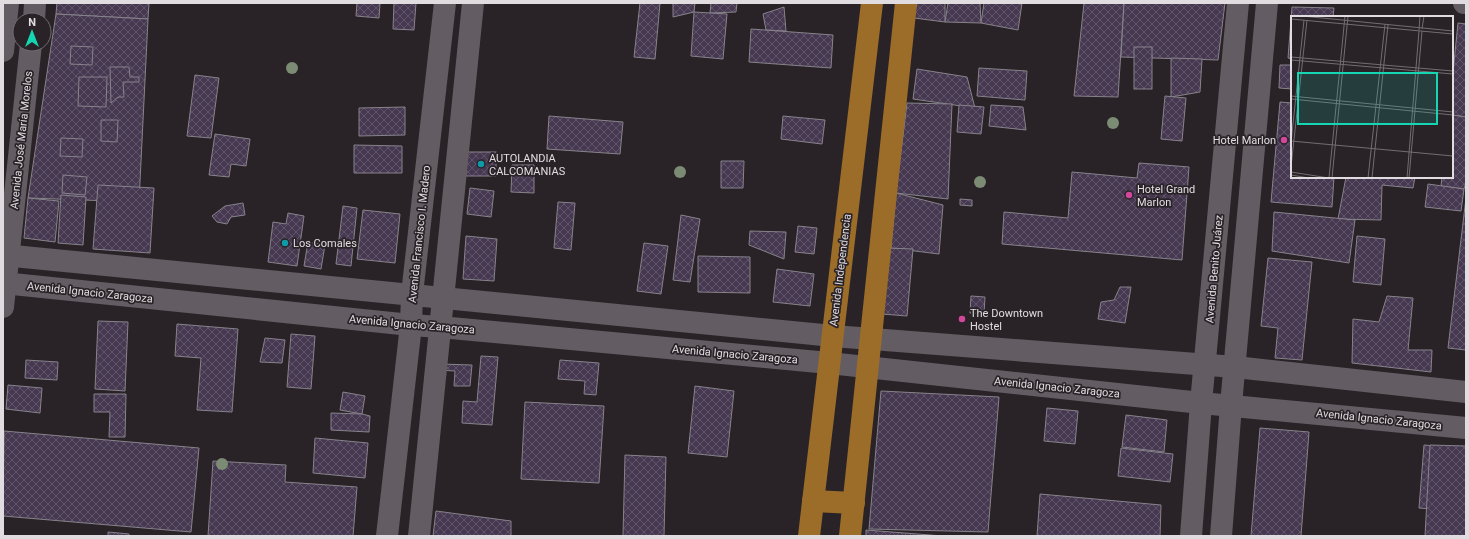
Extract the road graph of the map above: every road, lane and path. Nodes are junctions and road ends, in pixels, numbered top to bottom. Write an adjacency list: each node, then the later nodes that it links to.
1 (8, 3): 8 (street)
2 (445, 3): 12 (street, Avenida Francisco I. Madero)
3 (473, 3): 13 (street)
4 (872, 3): 17 (main road, Avenida Independencia)
5 (906, 3): 18 (main road)
6 (1238, 3): 20 (street, Avenida Benito Juárez)
7 (1267, 3): 22 (street)
8 (3, 51)
9 (30, 52): 10 (street, Avenida José María Morelos)
10 (6, 256): 11 (street, Avenida José María Morelos); 12 (street)
11 (4, 283): 14 (street, Avenida José María Morelos); 15 (street, Avenida Ignacio Zaragoza)
12 (412, 294): 13 (street); 15 (street, Avenida Francisco I. Madero)
13 (443, 298): 16 (street); 17 (street)
14 (3, 307)
15 (411, 325): 16 (street, Avenida Ignacio Zaragoza); 29 (street, Avenida Francisco I. Madero)
16 (440, 327): 19 (street, Avenida Ignacio Zaragoza); 30 (street)
17 (833, 336): 18 (street); 19 (main road, Avenida Independencia)
18 (870, 339): 20 (street); 21 (main road)
19 (830, 363): 21 (street, Avenida Ignacio Zaragoza); 27 (main road, Avenida Independencia)
20 (1205, 365): 22 (street); 24 (street, Avenida Benito Juárez)
21 (869, 367): 24 (street, Avenida Ignacio Zaragoza); 28 (main road)
22 (1235, 367): 23 (street); 25 (street)
23 (1466, 392)
24 (1201, 403): 25 (street, Avenida Ignacio Zaragoza); 33 (street, Avenida Benito Juárez)
25 (1231, 405): 26 (street, Avenida Ignacio Zaragoza); 34 (street)
26 (1466, 428)
27 (813, 501): 28 (main road); 31 (main road, Avenida Independencia)
28 (854, 503): 32 (main road)
29 (387, 536)
30 (419, 536)
31 (809, 536)
32 (850, 536)
33 (1191, 536)
34 (1221, 536)

